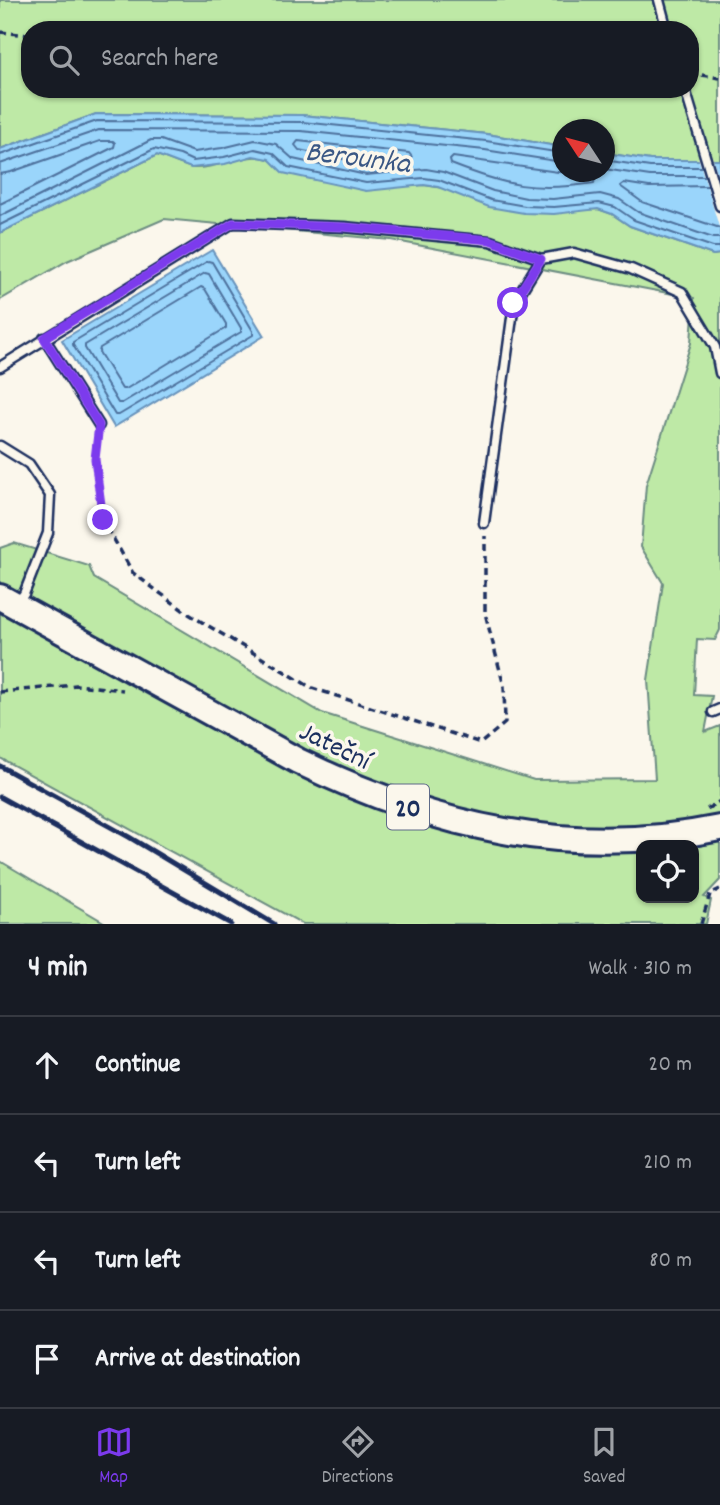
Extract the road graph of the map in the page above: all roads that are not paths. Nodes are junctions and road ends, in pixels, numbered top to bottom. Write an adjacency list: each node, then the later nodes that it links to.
1 (659, 0): 2 (lane)
2 (665, 21)
3 (688, 98): 4 (lane)
4 (720, 206)
5 (541, 259): 6 (lane); 8 (lane); 11 (lane)
6 (44, 338): 7 (lane); 9 (lane)
7 (0, 367)
8 (720, 373)
9 (99, 425)
10 (0, 446): 12 (lane)
11 (484, 523)
12 (8, 601): 13 (main road, Jateční / 20)
13 (720, 828)

